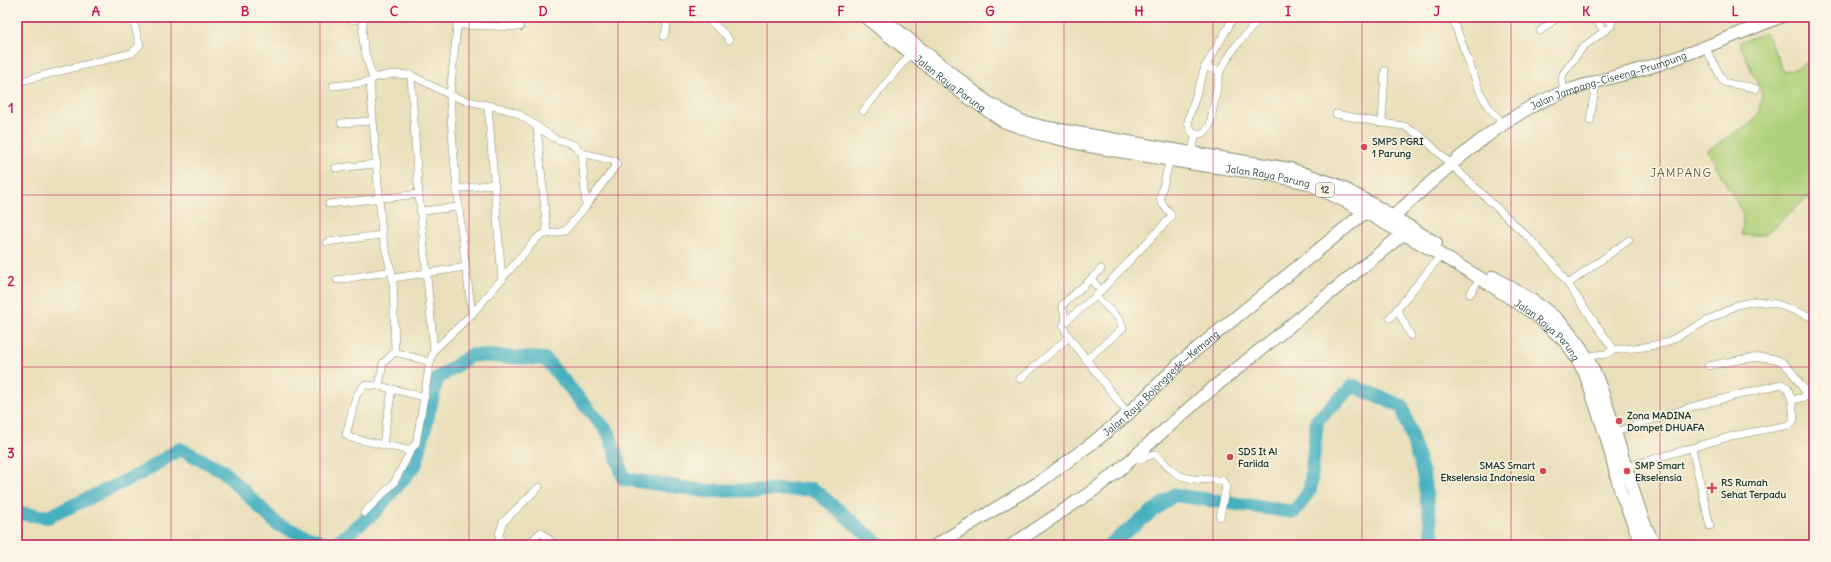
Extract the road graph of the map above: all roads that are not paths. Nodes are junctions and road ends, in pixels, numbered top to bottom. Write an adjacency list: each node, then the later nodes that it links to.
1 (132, 17): 29 (street)
2 (347, 17): 3 (street)
3 (365, 17): 28 (street)
4 (458, 17): 16 (street)
5 (663, 17): 20 (street)
6 (705, 17): 21 (street)
7 (865, 17): 23 (main road, Jalan Raya Parung / 12)
8 (881, 17): 46 (main road, Jalan Raya Parung / 12)
9 (1234, 17): 24 (street)
10 (1261, 17): 26 (street)
11 (1452, 17): 42 (street)
12 (1558, 17): 18 (street)
13 (1594, 17): 19 (street)
14 (1612, 17): 19 (street)
15 (1780, 17): 22 (main road, Jalan Jampang–Ciseeng–Prumpung)
16 (458, 25): 17 (street); 34 (street)
17 (520, 27)
18 (1540, 31)
19 (1604, 31): 33 (street)
20 (664, 36)
21 (729, 40)
22 (1704, 46): 30 (main road, Jalan Jampang–Ciseeng–Prumpung); 32 (street)
23 (911, 53): 36 (street); 47 (main road, Jalan Raya Parung / 12)
24 (1205, 67): 26 (street); 44 (street)
25 (1384, 71): 41 (street)
26 (1220, 72): 44 (street)
27 (411, 74): 28 (street); 34 (street); 53 (street)
28 (372, 80): 31 (street); 38 (street)
29 (17, 82)
30 (1596, 83): 33 (main road, Jalan Jampang–Ciseeng–Prumpung); 39 (street)
31 (333, 86)
32 (1756, 89)
33 (1564, 93): 42 (main road, Jalan Jampang–Ciseeng–Prumpung)
34 (450, 95): 35 (street); 52 (street)
35 (488, 106): 43 (street); 51 (street)
36 (863, 111)
37 (1336, 114): 41 (street)
38 (372, 121): 40 (street); 48 (street)
39 (1590, 121)
40 (341, 123)
41 (1382, 123): 49 (street)
42 (1504, 125): 49 (main road, Jalan Jampang–Ciseeng–Prumpung)
43 (537, 126): 45 (street); 62 (street)
44 (1198, 134): 46 (street)
45 (582, 153): 56 (street); 56 (street)
46 (1190, 158): 47 (main road, Jalan Raya Parung / 12); 58 (main road, Jalan Raya Parung / 12)
47 (1170, 159): 76 (street)
48 (376, 164): 50 (street); 54 (street)
49 (1451, 166): 60 (main road, Jalan Jampang–Ciseeng–Prumpung); 75 (street)
50 (336, 168)
51 (494, 184): 52 (street); 74 (street)
52 (457, 189): 57 (street)
53 (419, 194): 54 (street); 59 (street)
54 (379, 198): 55 (street); 63 (street)
55 (330, 204)
56 (586, 206): 62 (street)
57 (458, 207): 59 (street); 67 (street)
58 (1370, 209): 60 (main road, Jalan Raya Parung / 12); 98 (main road, Jalan Raya Bojonggede—Kemang)
59 (422, 211): 69 (street)
60 (1389, 221): 61 (main road, Jalan Raya Parung / 12)
61 (1406, 231): 66 (main road, Jalan Raya Parung / 12); 88 (main road, Jalan Raya Parung / 12); 103 (main road)
62 (547, 234): 74 (street)
63 (382, 235): 65 (street); 70 (street)
64 (1629, 240): 75 (street)
65 (327, 242)
66 (1441, 255): 71 (main road, Jalan Raya Parung / 12); 78 (street)
67 (466, 267): 69 (street); 79 (street)
68 (1101, 269): 72 (street)
69 (427, 273): 70 (street); 85 (street)
70 (393, 274): 73 (street); 86 (street)
71 (1480, 278): 77 (street); 104 (main road, Jalan Raya Parung / 12)
72 (1091, 279): 76 (street); 82 (street)
73 (337, 280)
74 (502, 280): 79 (street)
75 (1568, 284): 87 (street)
76 (1098, 294): 82 (street); 89 (street)
77 (1470, 294)
78 (1397, 309): 80 (street); 83 (street)
79 (472, 314): 85 (street)
80 (1390, 318)
81 (1814, 318): 87 (street)
82 (1066, 321): 84 (street)
83 (1411, 336)
84 (1069, 337): 89 (street); 92 (street)
85 (434, 350): 90 (street)
86 (395, 352): 90 (street); 93 (street)
87 (1610, 352): 88 (street)
88 (1587, 356): 99 (main road, Jalan Raya Parung / 12)
89 (1086, 360): 98 (street)
90 (430, 362): 96 (street)
91 (1708, 366): 95 (street)
92 (1020, 379)
93 (379, 386): 94 (street); 100 (street)
94 (392, 389): 96 (street); 100 (street)
95 (1812, 396): 97 (street)
96 (425, 398): 101 (street)
97 (1792, 400): 99 (street); 102 (street)
98 (1128, 414): 112 (main road, Jalan Raya Bojonggede—Kemang)
99 (1615, 432): 104 (main road, Jalan Raya Parung / 12)
100 (383, 444): 101 (street)
101 (412, 448): 106 (street)
102 (1692, 448): 104 (street); 108 (street)
103 (1133, 457): 107 (street); 113 (main road)
104 (1620, 468): 114 (main road, Jalan Raya Parung / 12); 115 (main road, Jalan Raya Parung / 12)
105 (539, 487): 109 (street)
106 (364, 513)
107 (1220, 517)
108 (1710, 526)
109 (500, 545)
110 (527, 545): 111 (street)
111 (554, 545)
112 (936, 545)
113 (1012, 545)
114 (1642, 545)
115 (1655, 545)

